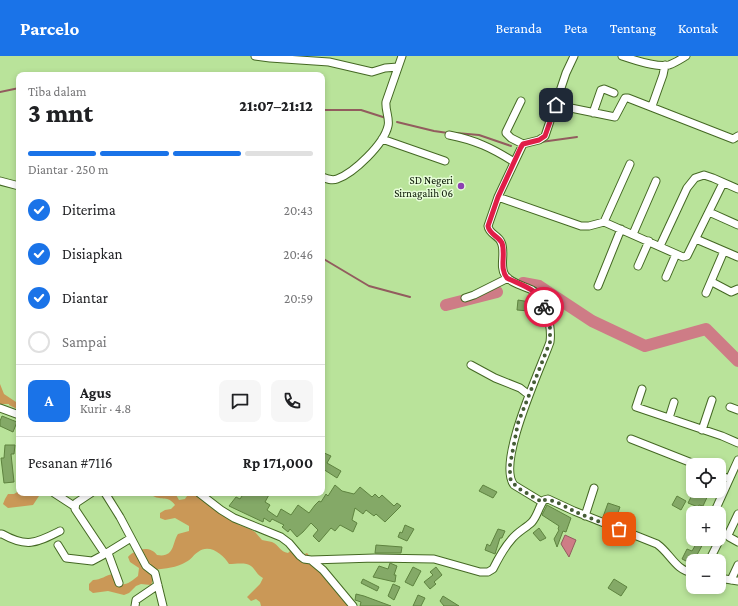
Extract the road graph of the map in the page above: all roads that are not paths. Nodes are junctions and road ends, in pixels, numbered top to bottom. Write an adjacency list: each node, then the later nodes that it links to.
1 (255, 56): 6 (street)
2 (402, 56): 8 (street)
3 (574, 56): 11 (street)
4 (622, 56): 7 (street)
5 (686, 56): 7 (street)
6 (270, 57): 8 (street)
7 (665, 65): 12 (street)
8 (398, 67): 16 (street)
9 (614, 93): 13 (street)
10 (521, 101): 17 (street)
11 (556, 105): 13 (street); 17 (street)
12 (652, 106): 13 (street); 15 (street)
13 (593, 113)
14 (449, 136): 19 (street)
15 (738, 137)
16 (382, 139): 18 (street); 21 (street)
17 (523, 144): 19 (street)
18 (444, 161)
19 (514, 162): 27 (street)
20 (630, 164): 29 (street)
21 (325, 178)
22 (0, 181): 25 (street)
23 (656, 181): 32 (street)
24 (723, 183): 26 (street); 28 (street); 35 (street)
25 (16, 185)
26 (738, 189)
27 (498, 197): 29 (street); 41 (street)
28 (709, 212): 30 (street); 33 (street)
29 (604, 222): 31 (street)
30 (738, 225)
31 (621, 229): 32 (street); 43 (street)
32 (633, 234): 34 (street)
33 (696, 239): 36 (street); 37 (street)
34 (649, 241): 35 (street); 39 (street)
35 (660, 246): 37 (street)
36 (724, 251): 38 (street); 42 (street)
37 (676, 254): 40 (street)
38 (738, 257)
39 (638, 266)
40 (666, 277)
41 (508, 278): 46 (street); 49 (street)
42 (712, 282): 44 (street); 45 (street)
43 (598, 286)
44 (738, 289)
45 (706, 293)
46 (465, 298)
47 (472, 365): 49 (street)
48 (642, 389): 56 (street)
49 (529, 395): 69 (street)
50 (712, 400): 57 (street)
51 (674, 402): 56 (street)
52 (730, 407): 54 (street)
53 (0, 408): 55 (street)
54 (738, 410)
55 (16, 414)
56 (668, 418): 57 (street)
57 (702, 430): 59 (street)
58 (631, 439): 61 (street)
59 (738, 443)
60 (738, 460): 63 (street)
61 (686, 461)
62 (726, 478): 63 (street)
63 (729, 479): 71 (street)
64 (594, 488): 73 (street)
65 (59, 496): 70 (street)
66 (87, 496): 70 (street)
67 (107, 496): 76 (street)
68 (203, 496): 80 (street)
69 (542, 502): 73 (street); 80 (street)
70 (74, 506): 79 (street)
71 (717, 506)
72 (738, 514): 77 (street)
73 (585, 516): 82 (street)
74 (60, 531): 75 (street)
75 (1, 533)
76 (130, 538): 79 (street); 85 (street)
77 (738, 542)
78 (58, 544): 79 (street)
79 (106, 553): 84 (street)
80 (311, 560): 88 (street)
81 (738, 565): 83 (street)
82 (686, 572)
83 (734, 580)
84 (119, 584)
85 (158, 585): 86 (street); 87 (street)
86 (135, 606)
87 (163, 606)
88 (353, 606)

